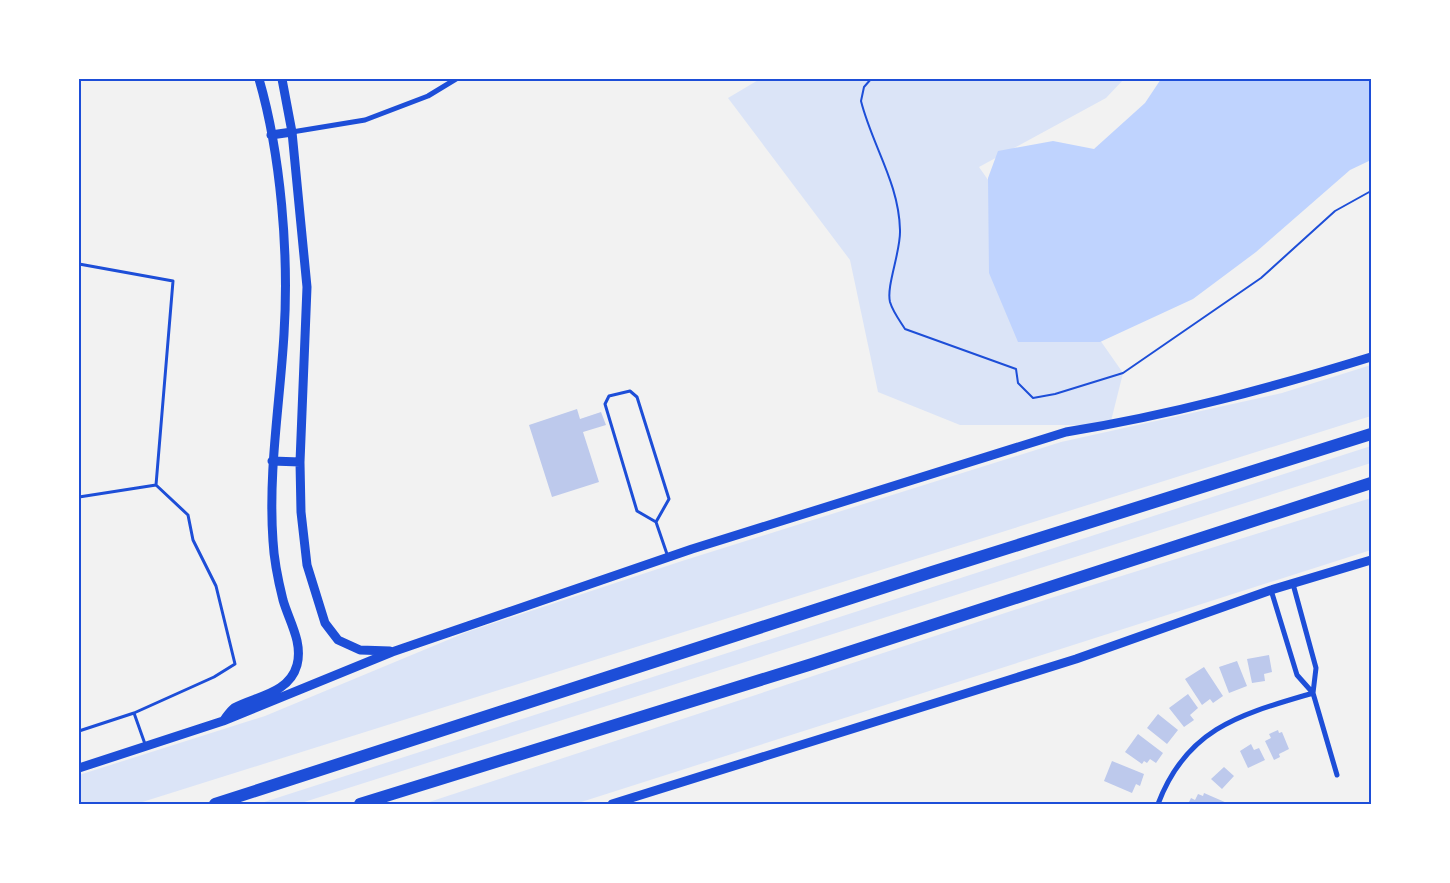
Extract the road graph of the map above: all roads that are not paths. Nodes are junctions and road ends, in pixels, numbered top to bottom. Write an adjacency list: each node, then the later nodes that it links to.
1 (260, 79): 5 (main road)
2 (282, 79): 4 (main road)
3 (456, 79): 4 (street)
4 (292, 132): 5 (main road); 10 (main road)
5 (271, 135): 9 (main road)
6 (79, 264): 12 (lane)
7 (1371, 357): 15 (main road)
8 (1371, 434): 27 (highway)
9 (272, 461): 10 (main road); 22 (main road)
10 (300, 462): 19 (main road)
11 (1371, 483): 28 (highway)
12 (156, 485): 13 (lane); 21 (lane)
13 (79, 497)
14 (656, 522): 14 (lane); 15 (lane)
15 (668, 558): 19 (main road)
16 (1371, 560): 17 (main road)
17 (1293, 584): 18 (main road); 20 (street)
18 (1271, 590): 20 (street); 29 (main road)
19 (392, 652): 22 (main road)
20 (1313, 693): 26 (street); 30 (street)
21 (134, 713): 23 (lane); 24 (lane)
22 (223, 721): 24 (main road)
23 (79, 731)
24 (146, 747): 25 (main road)
25 (79, 768)
26 (1337, 775)
27 (215, 804)
28 (360, 804)
29 (612, 804)
30 (1158, 804)

